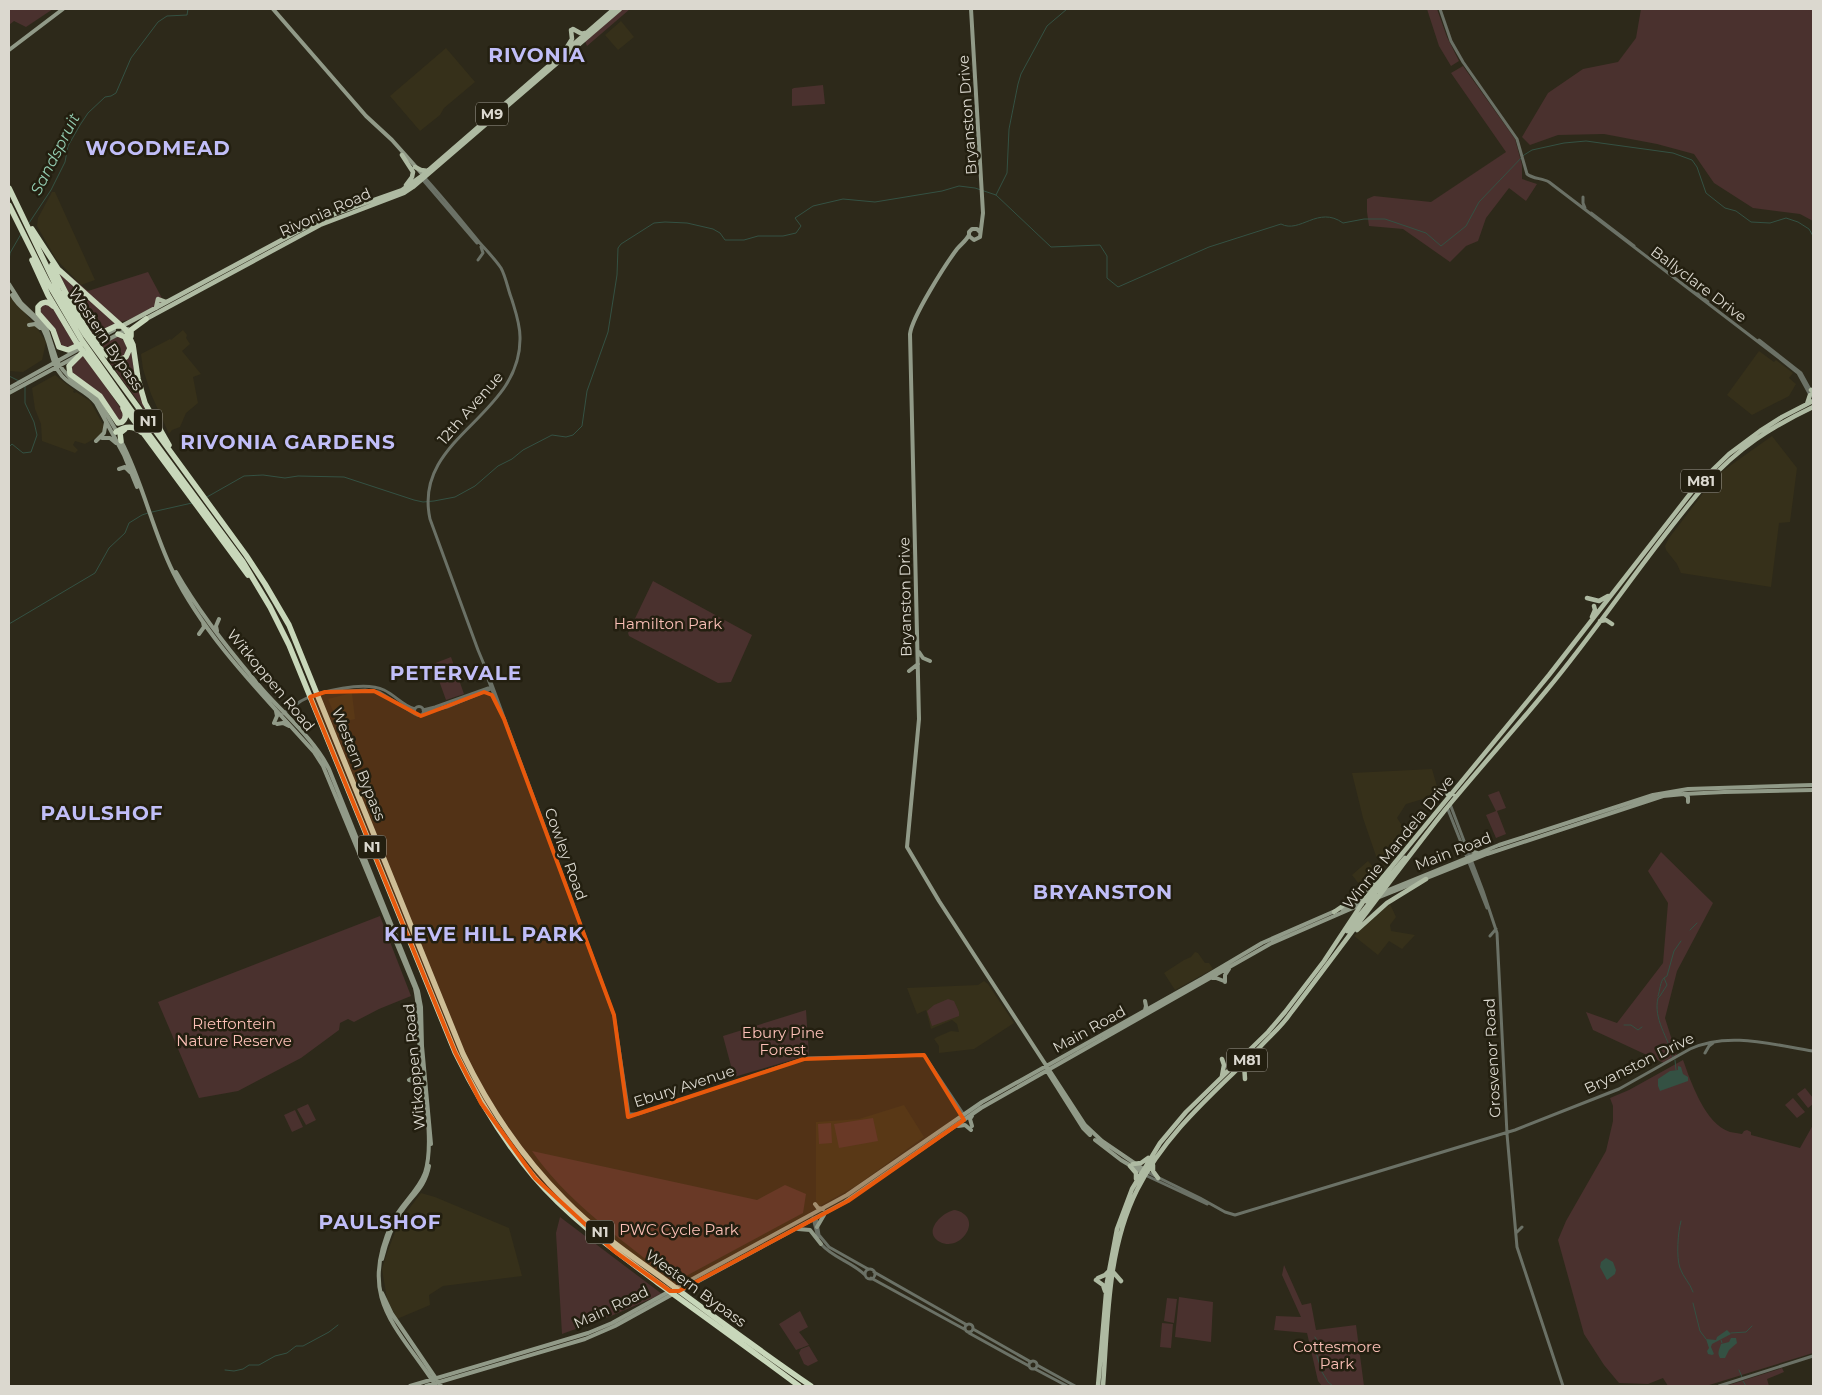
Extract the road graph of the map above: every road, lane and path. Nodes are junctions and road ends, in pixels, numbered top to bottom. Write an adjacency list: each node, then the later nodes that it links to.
1 (63, 9): 8 (main road)
2 (273, 9): 10 (main road, 12th Avenue)
3 (614, 9): 7 (main road, Rivonia Road / M9)
4 (620, 9): 14 (main road, Rivonia Road / M9)
5 (971, 9): 22 (main road, Bryanston Drive)
6 (1440, 9): 16 (street, Ballyclare Drive)
7 (588, 32): 9 (main road, Rivonia Road / M9); 9 (main road)
8 (9, 50)
9 (556, 59): 13 (main road, Rivonia Road / M9)
10 (385, 135): 11 (main road, 12th Avenue); 12 (main road, 12th Avenue)
11 (402, 155): 14 (main road, 12th Avenue); 17 (main road)
12 (415, 167): 13 (main road); 14 (main road, 12th Avenue)
13 (430, 169): 14 (main road, Rivonia Road / M9)
14 (423, 178): 17 (main road, Rivonia Road / M9); 30 (street, 12th Avenue); 33 (street, 12th Avenue); 35 (main road, Rivonia Road / M9)
15 (9, 188): 26 (highway)
16 (1561, 192): 20 (street, Ballyclare Drive); 57 (street, Ballyclare Drive)
17 (395, 193): 35 (main road, Rivonia Road / M9)
18 (1584, 196): 20 (street)
19 (9, 205): 23 (highway, Western Bypass / N1)
20 (1585, 208): 57 (street, Ballyclare Drive)
21 (9, 210): 23 (highway)
22 (983, 220): 24 (main road); 25 (main road, Bryanston Drive)
23 (18, 227): 29 (highway, Western Bypass / N1)
24 (973, 228): 25 (main road); 27 (main road)
25 (980, 232): 28 (main road)
26 (33, 234): 31 (highway); 44 (highway, Western Bypass / N1)
27 (969, 235): 28 (main road); 38 (main road, Bryanston Drive)
28 (973, 240): 38 (main road, Bryanston Drive)
29 (25, 242): 36 (highway); 44 (highway, Western Bypass / N1)
30 (481, 246): 32 (street); 33 (street, 12th Avenue)
31 (44, 248): 41 (highway); 44 (highway)
32 (478, 260)
33 (501, 269): 76 (street, 12th Avenue)
34 (9, 285): 42 (main road, Witkoppen Road); 45 (main road, Witkoppen Road)
35 (159, 310): 37 (main road); 39 (main road, Rivonia Road / M9); 41 (main road, Rivonia Road / M9)
36 (58, 312): 41 (highway); 44 (highway)
37 (171, 313)
38 (918, 316): 85 (main road, Bryanston Drive)
39 (146, 319): 41 (main road, Rivonia Road / M9); 46 (highway)
40 (29, 325): 42 (main road)
41 (124, 328): 43 (main road, Rivonia Road / M9); 46 (highway); 47 (main road, Rivonia Road / M9)
42 (45, 333): 51 (main road, Witkoppen Road)
43 (118, 334): 48 (main road, Rivonia Road / M9); 49 (highway)
44 (83, 338): 49 (highway, Western Bypass / N1); 49 (highway)
45 (54, 349): 47 (main road); 51 (main road, Witkoppen Road)
46 (135, 353): 74 (highway)
47 (69, 354): 51 (main road, Rivonia Road / M9)
48 (81, 354): 50 (main road, Rivonia Road / M9); 58 (highway)
49 (96, 355): 58 (highway); 74 (highway, Western Bypass / N1)
50 (68, 360): 51 (main road, Rivonia Road / M9); 53 (main road)
51 (57, 364): 52 (main road, Rivonia Road / M9); 53 (main road, Witkoppen Road); 54 (main road, Rivonia Road / M9)
52 (47, 372): 53 (main road); 54 (main road, Rivonia Road / M9)
53 (63, 374): 62 (main road, Witkoppen Road); 63 (main road, Witkoppen Road)
54 (30, 379): 55 (main road, Rivonia Road / M9)
55 (12, 388): 56 (main road, Rivonia Road / M9)
56 (9, 393)
57 (1812, 393): 59 (street, Ballyclare Drive); 60 (main road)
58 (119, 402): 64 (highway); 70 (highway)
59 (1813, 402): 60 (main road, Winnie Mandela Drive / M81)
60 (1806, 405): 77 (main road, Winnie Mandela Drive / M81)
61 (1813, 406): 81 (main road, Winnie Mandela Drive / M81)
62 (105, 412): 64 (highway); 66 (main road, Witkoppen Road)
63 (106, 422): 68 (main road); 71 (main road, Witkoppen Road)
64 (122, 424): 66 (highway)
65 (130, 427): 66 (highway); 69 (highway); 70 (highway)
66 (116, 430): 69 (main road, Witkoppen Road)
67 (102, 438): 71 (main road)
68 (96, 441)
69 (121, 441): 75 (main road, Witkoppen Road)
70 (149, 441): 74 (highway)
71 (120, 449): 73 (main road, Witkoppen Road)
72 (119, 469): 73 (main road)
73 (134, 480): 75 (main road, Witkoppen Road)
74 (194, 490): 200 (highway, Western Bypass / N1); 201 (highway, Western Bypass / N1)
75 (148, 511): 80 (main road, Witkoppen Road)
76 (434, 532): 86 (street, Cowley Road)
77 (1612, 593): 78 (main road); 83 (main road, Winnie Mandela Drive / M81)
78 (1587, 598)
79 (1594, 606): 83 (main road)
80 (202, 615): 84 (main road, Witkoppen Road); 84 (main road); 84 (main road)
81 (1599, 622): 82 (main road); 108 (main road, Winnie Mandela Drive / M81)
82 (1612, 624)
83 (1588, 625): 105 (main road, Winnie Mandela Drive / M81)
84 (218, 637): 95 (main road, Witkoppen Road); 99 (main road, Witkoppen Road)
85 (918, 648): 87 (main road); 88 (main road, Bryanston Drive)
86 (478, 650): 90 (street, Cowley Road); 91 (street, Cowley Road)
87 (930, 661)
88 (918, 664): 89 (main road); 134 (main road, Bryanston Drive)
89 (909, 671)
90 (487, 677): 91 (street, Cowley Road); 92 (street)
91 (492, 687): 92 (street); 94 (street, Cowley Road); 100 (street, Cowley Road)
92 (482, 691): 94 (street); 97 (street)
93 (324, 692): 96 (street); 98 (street); 99 (street)
94 (498, 706): 100 (street, Cowley Road)
95 (273, 707): 99 (main road, Witkoppen Road); 101 (main road)
96 (415, 708): 97 (street); 98 (street)
97 (423, 711): 98 (street)
98 (415, 714)
99 (284, 716): 101 (main road, Witkoppen Road); 182 (main road, Witkoppen Road)
100 (504, 719): 146 (street, Cowley Road)
101 (298, 734): 138 (main road, Witkoppen Road)
102 (1813, 785): 111 (main road, Main Road)
103 (1442, 789): 105 (main road)
104 (1813, 790): 106 (main road, Main Road)
105 (1453, 794): 108 (main road, Winnie Mandela Drive / M81)
106 (1684, 794): 107 (main road); 112 (main road, Main Road)
107 (1688, 802)
108 (1448, 804): 109 (main road, Winnie Mandela Drive / M81); 110 (street, Grosvenor Road); 112 (street, Grosvenor Road); 113 (main road, Winnie Mandela Drive / M81)
109 (1424, 838): 115 (main road, Winnie Mandela Drive / M81); 117 (main road)
110 (1465, 845): 111 (main road); 112 (street, Grosvenor Road)
111 (1477, 853): 112 (main road, Main Road)
112 (1469, 859): 114 (main road, Main Road); 115 (main road, Main Road); 121 (street, Grosvenor Road)
113 (1385, 875): 118 (main road, Winnie Mandela Drive / M81); 120 (main road)
114 (1426, 879): 116 (main road, Main Road); 123 (main road)
115 (1383, 892): 116 (main road, Winnie Mandela Drive / M81); 117 (main road)
116 (1379, 897): 117 (main road, Main Road); 123 (main road, Winnie Mandela Drive / M81)
117 (1372, 898): 118 (main road, Main Road); 119 (main road); 124 (main road)
118 (1365, 899): 119 (main road, Winnie Mandela Drive / M81); 120 (main road, Main Road)
119 (1361, 904): 124 (main road, Winnie Mandela Drive / M81); 125 (main road, Main Road)
120 (1334, 912): 128 (main road, Main Road)
121 (1496, 928): 122 (street); 149 (street, Grosvenor Road)
122 (1490, 936)
123 (1344, 943): 127 (main road, Winnie Mandela Drive / M81)
124 (1332, 948): 130 (main road, Winnie Mandela Drive / M81)
125 (1232, 966): 126 (main road, Main Road); 126 (main road)
126 (1212, 978): 128 (main road, Main Road)
127 (1312, 985): 130 (main road); 136 (main road, Winnie Mandela Drive / M81)
128 (1150, 1006): 129 (main road, Main Road); 129 (main road); 137 (main road, Main Road)
129 (1143, 1012): 139 (main road, Main Road)
130 (1285, 1012): 135 (main road, Winnie Mandela Drive / M81)
131 (1716, 1042): 132 (street, Bryanston Drive); 133 (street); 149 (street, Bryanston Drive)
132 (1813, 1051)
133 (1705, 1053)
134 (1041, 1059): 139 (main road, Bryanston Drive); 140 (main road)
135 (1237, 1062): 142 (main road, Winnie Mandela Drive / M81); 142 (main road)
136 (1245, 1063): 143 (main road); 151 (main road, Winnie Mandela Drive / M81)
137 (1054, 1066): 139 (main road, Main Road); 141 (main road)
138 (421, 1068): 144 (main road, Witkoppen Road); 144 (main road)
139 (1046, 1068): 140 (main road, Main Road); 141 (main road, Bryanston Drive); 145 (main road, Main Road); 152 (main road, Bryanston Drive)
140 (1039, 1071): 147 (main road, Main Road)
141 (1052, 1075): 152 (main road, Bryanston Drive)
142 (1222, 1077): 150 (main road, Winnie Mandela Drive / M81)
143 (1245, 1079)
144 (425, 1099): 160 (main road, Witkoppen Road)
145 (975, 1113): 147 (main road, Main Road); 148 (main road)
146 (629, 1114): 147 (street, Ebury Avenue)
147 (964, 1117): 148 (main road, Main Road); 159 (main road, Main Road)
148 (956, 1126): 159 (main road, Main Road)
149 (1507, 1134): 157 (street, Grosvenor Road); 158 (street, Bryanston Drive)
150 (1153, 1153): 152 (main road); 153 (main road, Winnie Mandela Drive / M81)
151 (1154, 1161): 153 (main road, Winnie Mandela Drive / M81); 154 (main road)
152 (1132, 1165): 153 (main road, Bryanston Drive); 155 (main road)
153 (1144, 1172): 154 (street, Bryanston Drive); 155 (main road, Winnie Mandela Drive / M81); 158 (street, Bryanston Drive); 170 (main road, Winnie Mandela Drive / M81)
154 (1158, 1178): 158 (street, Bryanston Drive)
155 (1134, 1185): 170 (main road, Winnie Mandela Drive / M81)
156 (815, 1204): 159 (main road)
157 (1514, 1204): 165 (street, Grosvenor Road); 168 (street, Grosvenor Road)
158 (1217, 1208)
159 (824, 1211): 161 (main road, Main Road); 162 (main road)
160 (395, 1216): 166 (main road, Witkoppen Road); 166 (main road)
161 (815, 1216): 162 (street); 164 (main road, Main Road); 167 (street); 177 (main road, Main Road)
162 (817, 1227): 169 (street)
163 (1522, 1227): 165 (street)
164 (796, 1229): 167 (main road); 177 (main road, Main Road)
165 (1517, 1232): 168 (street, Grosvenor Road)
166 (387, 1235): 182 (main road, Witkoppen Road)
167 (820, 1244): 172 (street)
168 (1519, 1256): 189 (street, Grosvenor Road)
169 (868, 1269): 171 (street); 172 (street)
170 (1111, 1271): 176 (main road); 180 (main road, Winnie Mandela Drive / M81); 180 (main road); 206 (main road, Winnie Mandela Drive / M81)
171 (874, 1272): 173 (street); 174 (street)
172 (865, 1275): 173 (street)
173 (871, 1278): 174 (street)
174 (881, 1280): 175 (street); 178 (street)
175 (887, 1281): 178 (street); 179 (street)
176 (1121, 1281)
177 (686, 1285): 198 (main road, Main Road)
178 (890, 1287): 181 (street)
179 (898, 1287): 181 (street); 184 (street)
180 (1106, 1292): 196 (main road, Winnie Mandela Drive / M81)
181 (910, 1298): 185 (street)
182 (383, 1301): 183 (main road, Witkoppen Road)
183 (385, 1306): 195 (main road, Witkoppen Road); 198 (main road, Witkoppen Road)
184 (967, 1325): 185 (street); 186 (street)
185 (964, 1329): 187 (street)
186 (973, 1329): 187 (street); 191 (street)
187 (970, 1333): 193 (street)
188 (1555, 1346): 189 (street)
189 (1552, 1352): 207 (street, Grosvenor Road)
190 (1813, 1356): 208 (street)
191 (1031, 1362): 192 (street); 193 (street)
192 (1037, 1365): 194 (street); 203 (street)
193 (1029, 1366): 194 (street)
194 (1035, 1369): 202 (street)
195 (427, 1373): 197 (main road); 198 (main road, Witkoppen Road)
196 (1098, 1377): 204 (main road); 205 (main road, Winnie Mandela Drive / M81)
197 (421, 1383): 198 (main road, Main Road); 199 (main road, Main Road)
198 (434, 1384)
199 (410, 1386)
200 (799, 1386)
201 (811, 1386)
202 (1066, 1386)
203 (1076, 1386)
204 (1093, 1386)
205 (1098, 1386)
206 (1104, 1386)
207 (1563, 1386)
208 (1718, 1386)

